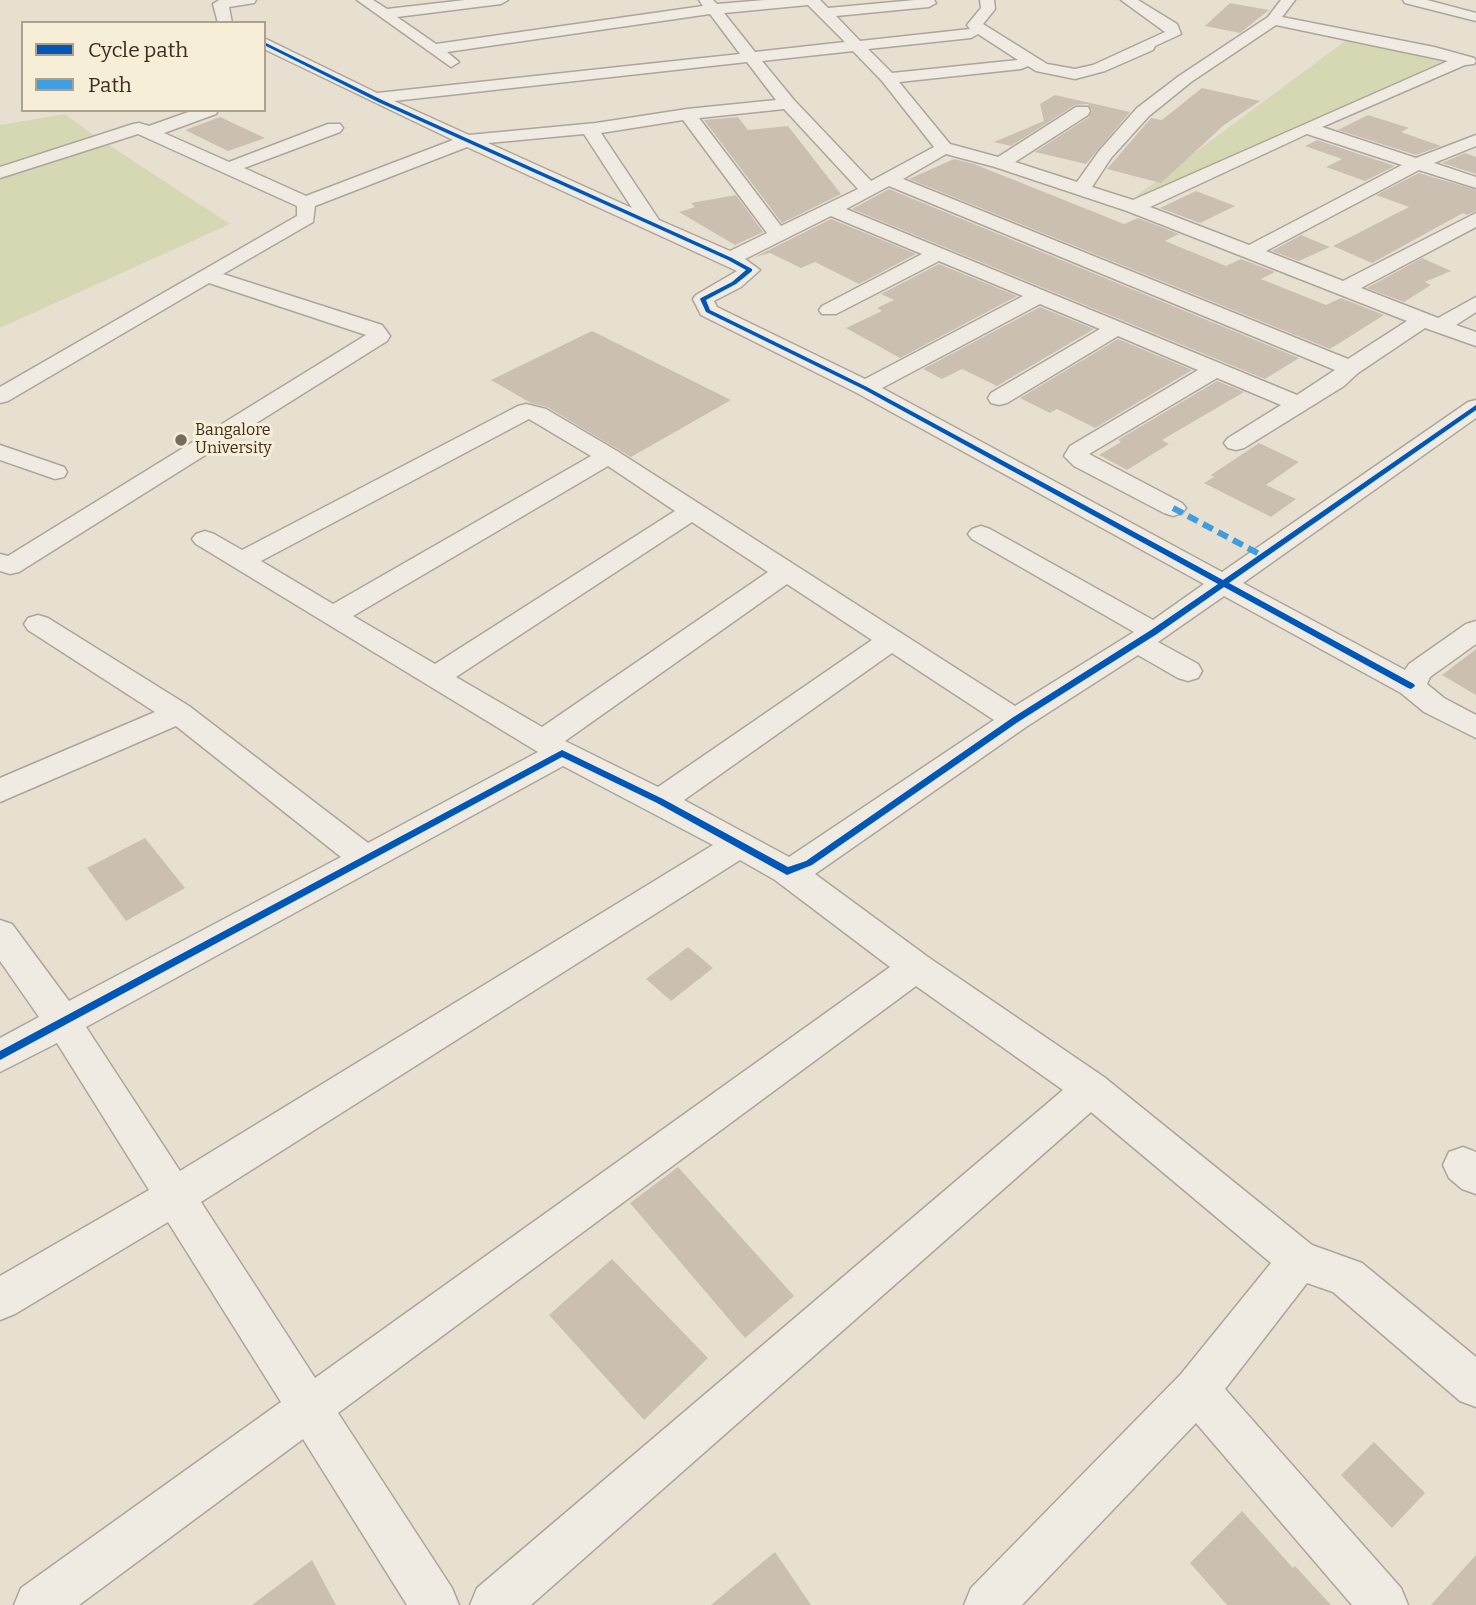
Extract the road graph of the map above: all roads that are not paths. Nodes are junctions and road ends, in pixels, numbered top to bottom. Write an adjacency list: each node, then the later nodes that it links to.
1 (249, 0): 15 (street)
2 (365, 0): 12 (street)
3 (501, 0): 12 (street)
4 (987, 0): 5 (street)
5 (1128, 0)
6 (1288, 0): 14 (street)
7 (1410, 0): 11 (street)
8 (929, 3): 10 (street)
9 (711, 4): 10 (street); 19 (street); 20 (street)
10 (816, 4): 18 (street)
11 (1446, 4): 13 (street)
12 (384, 14): 19 (street)
13 (1476, 17)
14 (1273, 20): 21 (street); 24 (street)
15 (225, 21)
16 (971, 33): 18 (street)
17 (266, 44): 27 (street)
18 (856, 46): 20 (street); 25 (street)
19 (434, 49): 26 (street)
20 (752, 57): 26 (street); 28 (street)
21 (1469, 62): 34 (street)
22 (1021, 64): 25 (street)
23 (1175, 65): 24 (street)
24 (1197, 72): 46 (street)
25 (888, 78): 38 (street)
26 (486, 87): 27 (street)
27 (375, 98): 36 (street)
28 (788, 104): 31 (street); 45 (street)
29 (1082, 111): 39 (street)
30 (205, 112): 35 (street)
31 (687, 114): 33 (street); 52 (street)
32 (334, 128): 41 (street)
33 (598, 128): 36 (street); 51 (street)
34 (1306, 128): 40 (street); 48 (street)
35 (150, 132): 41 (street); 42 (street)
36 (469, 140): 47 (street); 51 (street)
37 (1476, 140): 40 (street)
38 (944, 148): 39 (street); 43 (street)
39 (1001, 163): 46 (street)
40 (1417, 164): 44 (street); 53 (street)
41 (228, 168): 47 (street)
42 (0, 173)
43 (888, 179): 45 (street); 64 (street)
44 (1476, 183)
45 (869, 190): 49 (street)
46 (1081, 190): 48 (street)
47 (306, 203): 56 (street)
48 (1134, 208): 53 (street)
49 (831, 209): 52 (street); 54 (street)
50 (1476, 219): 57 (street)
51 (650, 221): 55 (street)
52 (778, 235): 55 (street)
53 (1250, 252): 57 (street)
54 (935, 255): 58 (street); 60 (street)
55 (730, 259): 66 (street)
56 (205, 275): 67 (street); 80 (street)
57 (1345, 288): 61 (street)
58 (1037, 297): 62 (street); 66 (street)
59 (1476, 303): 61 (street)
60 (829, 310)
61 (1432, 323): 63 (street); 64 (street)
62 (1115, 329): 65 (street); 68 (street)
63 (1476, 340)
64 (1350, 368): 69 (street)
65 (1215, 370): 69 (street); 75 (street)
66 (865, 388): 82 (street)
67 (0, 396)
68 (999, 398)
69 (1298, 404): 71 (street)
70 (1476, 407): 82 (street)
71 (1236, 443)
72 (0, 452): 74 (street)
73 (608, 456): 76 (street); 79 (street); 83 (street)
74 (55, 472)
75 (1173, 508)
76 (692, 511): 81 (street); 89 (street)
77 (981, 534): 86 (street)
78 (205, 539): 79 (street)
79 (242, 561): 83 (street)
80 (0, 562)
81 (786, 572): 87 (street); 94 (street)
82 (1222, 585): 86 (street); 90 (street)
83 (334, 615): 89 (street)
84 (38, 624): 91 (street)
85 (1476, 630): 90 (street)
86 (1146, 637): 88 (street); 92 (street)
87 (892, 640): 92 (street); 96 (street)
88 (1188, 671)
89 (435, 677): 94 (street)
90 (1411, 686): 93 (street)
91 (178, 713): 95 (street); 98 (street)
92 (1015, 720): 99 (street)
93 (1476, 728)
94 (553, 746): 96 (street); 98 (street)
95 (0, 791)
96 (660, 800): 97 (street)
97 (739, 845): 99 (street); 105 (street)
98 (366, 859): 102 (street)
99 (787, 871): 101 (street)
100 (0, 934): 102 (street)
101 (916, 967): 104 (street); 110 (street)
102 (64, 1023): 103 (street); 105 (street)
103 (0, 1056)
104 (1091, 1089): 106 (street); 113 (street)
105 (175, 1196): 107 (street); 110 (street)
106 (1299, 1260): 108 (street); 109 (street)
107 (0, 1298)
108 (1476, 1385)
109 (1197, 1390): 114 (street); 115 (street)
110 (309, 1408): 111 (street); 112 (street)
111 (38, 1605)
112 (435, 1605)
113 (494, 1605)
114 (988, 1605)
115 (1384, 1605)

